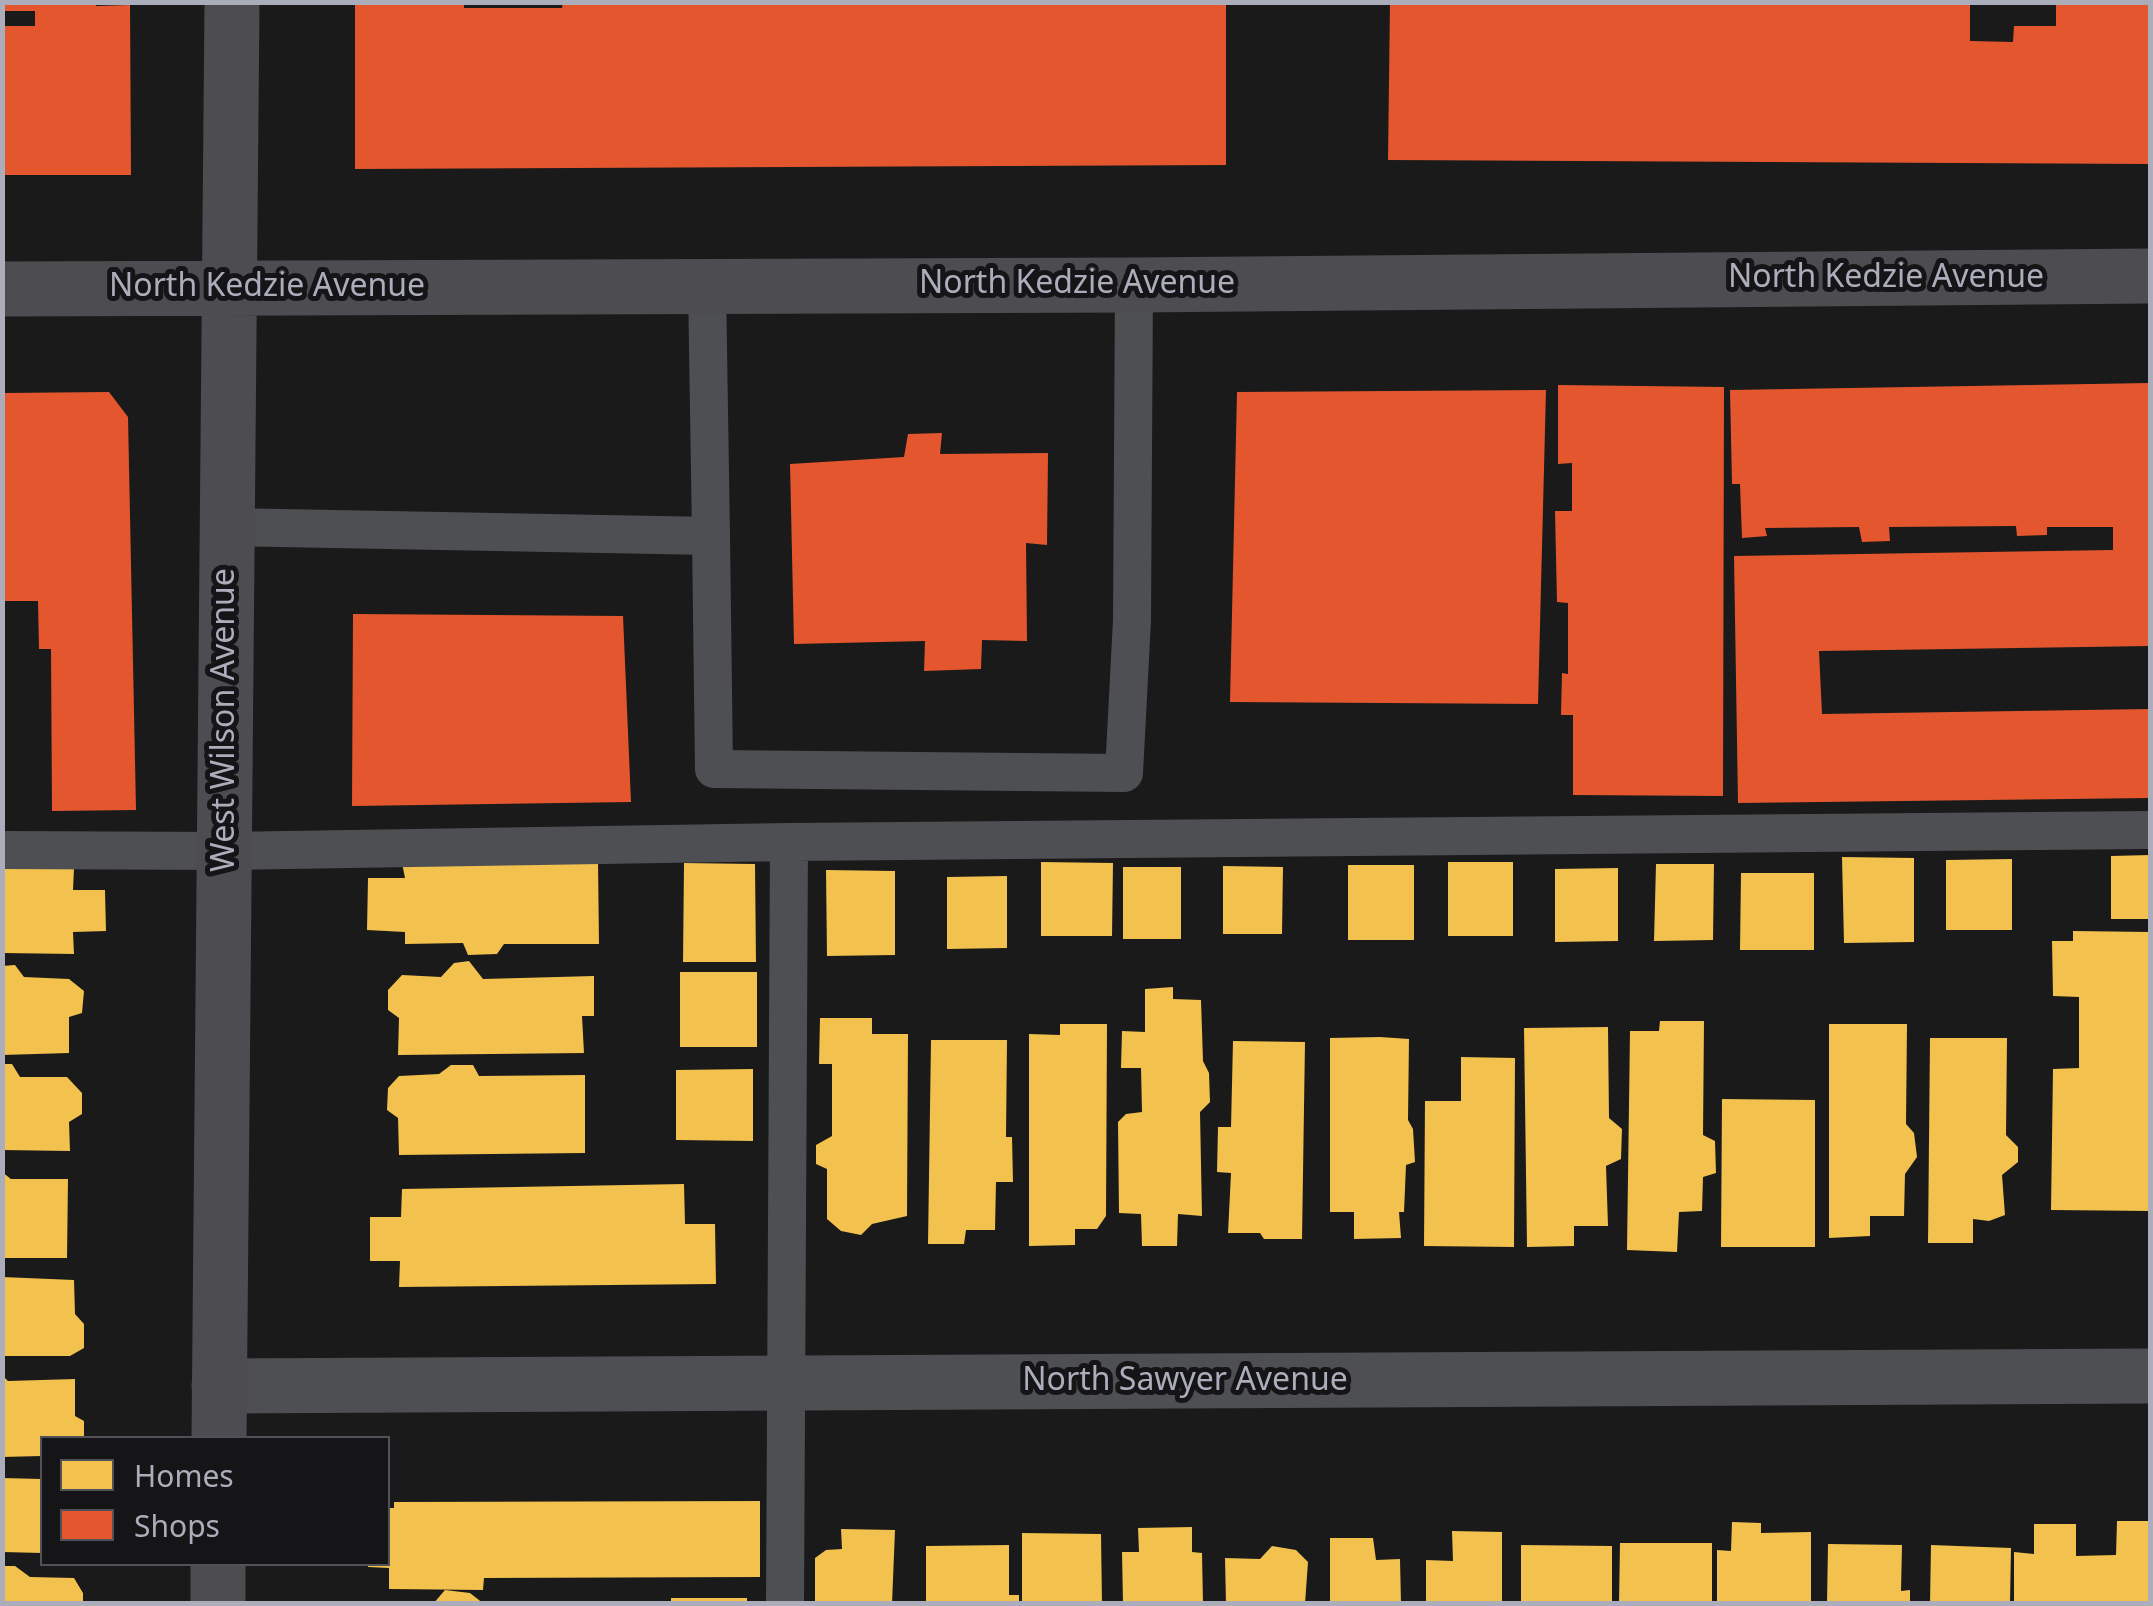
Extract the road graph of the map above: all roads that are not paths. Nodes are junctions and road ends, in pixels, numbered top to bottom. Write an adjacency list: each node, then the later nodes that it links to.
1 (232, 2): 5 (main road, West Wilson Avenue)
2 (2150, 276): 4 (main road, North Kedzie Avenue)
3 (707, 284): 4 (main road, North Kedzie Avenue); 5 (main road, North Kedzie Avenue); 8 (lane)
4 (1134, 284): 8 (lane)
5 (229, 287): 6 (main road, North Kedzie Avenue); 7 (main road, West Wilson Avenue)
6 (2, 288)
7 (226, 528): 8 (lane); 12 (main road, West Wilson Avenue)
8 (711, 536)
9 (2150, 830): 10 (lane)
10 (788, 842): 12 (lane); 14 (lane)
11 (2, 850): 12 (lane)
12 (225, 851): 15 (main road, West Wilson Avenue)
13 (2150, 1376): 14 (street, North Sawyer Avenue)
14 (786, 1383): 15 (street, North Sawyer Avenue); 18 (lane)
15 (219, 1412)
16 (218, 1566): 17 (main road)
17 (218, 1604)
18 (785, 1604)

